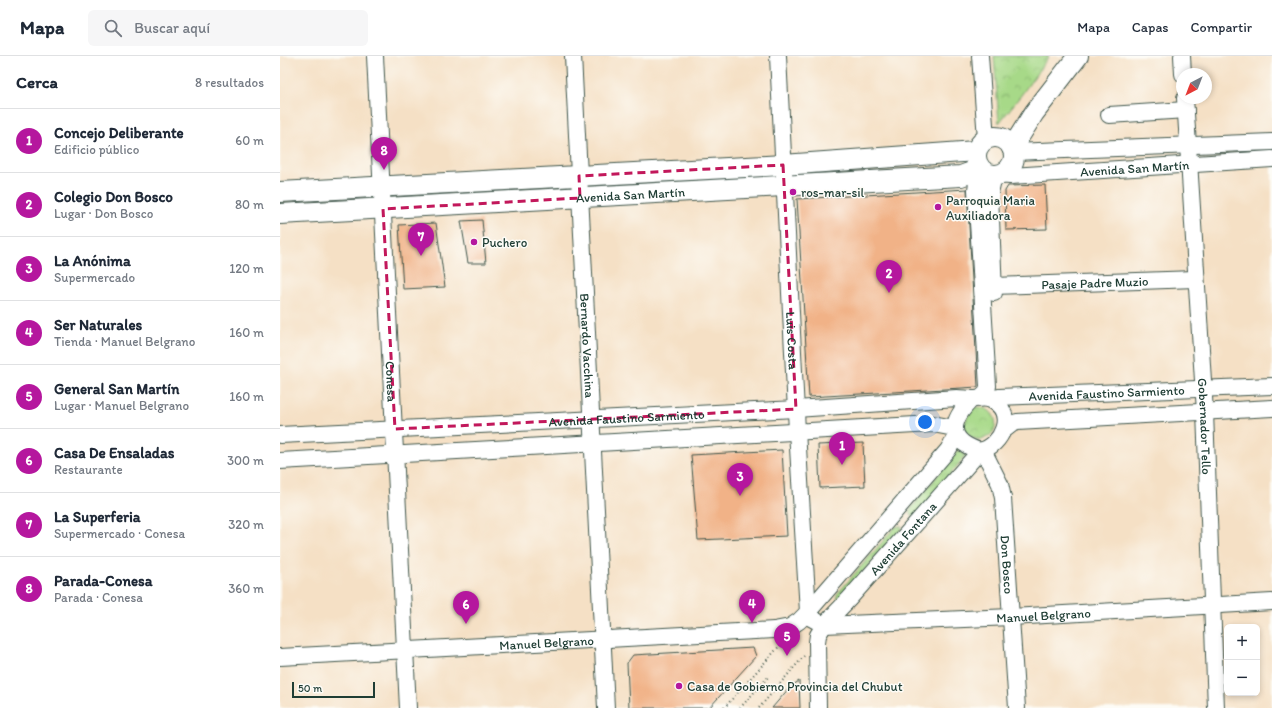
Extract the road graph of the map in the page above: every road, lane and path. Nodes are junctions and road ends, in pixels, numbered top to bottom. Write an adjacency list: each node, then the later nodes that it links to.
1 (375, 56): 18 (street, Conesa)
2 (573, 56): 17 (street, Bernardo Vacchina)
3 (778, 56): 16 (street, Luis Costa)
4 (980, 56): 13 (street)
5 (1062, 56): 13 (main road)
6 (1078, 56): 13 (main road)
7 (1182, 56): 8 (street)
8 (1183, 68)
9 (1186, 104): 10 (street); 12 (street, Gobernador Tello)
10 (1109, 115)
11 (1272, 142): 12 (street, Avenida San Martín)
12 (1189, 146): 13 (street, Avenida San Martín); 15 (street, Gobernador Tello)
13 (993, 157): 15 (street, Avenida San Martín); 16 (main road, Avenida San Martín); 19 (main road, Avenida San Martín); 25 (street); 28 (street)
14 (1272, 159): 15 (street, Avenida San Martín)
15 (1190, 164): 24 (street, Gobernador Tello)
16 (783, 165): 17 (main road, Avenida San Martín); 19 (street, Luis Costa)
17 (579, 176): 18 (main road, Avenida San Martín); 21 (street, Bernardo Vacchina)
18 (382, 187): 20 (main road, Avenida San Martín); 22 (street, Conesa)
19 (784, 187): 21 (main road, Avenida San Martín); 30 (street, Luis Costa)
20 (280, 192)
21 (580, 198): 22 (main road, Avenida San Martín); 32 (street, Bernardo Vacchina)
22 (383, 209): 23 (main road, Avenida San Martín); 33 (street, Conesa)
23 (280, 214)
24 (1196, 279): 25 (street, Pasaje Padre Muzio); 27 (street, Gobernador Tello)
25 (993, 286): 28 (street)
26 (1272, 386): 27 (street, Avenida Faustino Sarmiento)
27 (1204, 390): 28 (street, Avenida Faustino Sarmiento); 31 (street, Gobernador Tello)
28 (988, 400): 30 (street, Avenida Faustino Sarmiento); 35 (street); 36 (street)
29 (1272, 408): 31 (street, Avenida Faustino Sarmiento)
30 (796, 409): 32 (street, Avenida Faustino Sarmiento); 34 (street, Luis Costa)
31 (1205, 412): 35 (street, Avenida Faustino Sarmiento); 43 (street, Gobernador Tello)
32 (592, 419): 33 (street, Avenida Faustino Sarmiento); 38 (street, Bernardo Vacchina)
33 (394, 429): 37 (street, Avenida Faustino Sarmiento); 40 (street, Conesa)
34 (797, 431): 36 (street, Avenida Faustino Sarmiento); 38 (street, Avenida Faustino Sarmiento); 45 (street, Luis Costa)
35 (1003, 431): 39 (street, Avenida Faustino Sarmiento)
36 (955, 432): 39 (street, Avenida Faustino Sarmiento); 45 (street, Avenida Fontana)
37 (280, 435)
38 (593, 442): 40 (street, Avenida Faustino Sarmiento); 47 (street, Bernardo Vacchina)
39 (982, 450): 44 (street, Don Bosco); 45 (street, Avenida Fontana)
40 (396, 454): 41 (street, Avenida Faustino Sarmiento); 49 (street, Conesa)
41 (280, 461)
42 (1272, 602): 43 (street, Manuel Belgrano)
43 (1213, 605): 44 (street, Manuel Belgrano); 59 (street, Gobernador Tello)
44 (1011, 617): 45 (street, Manuel Belgrano); 58 (street, Don Bosco)
45 (816, 620): 46 (street, Manuel Belgrano); 48 (street)
46 (790, 627): 47 (street, Manuel Belgrano); 54 (path)
47 (603, 639): 49 (street, Manuel Belgrano); 53 (street, Bernardo Vacchina)
48 (817, 642): 56 (path); 57 (street)
49 (405, 650): 50 (street, Manuel Belgrano); 52 (street, Conesa)
50 (280, 657)
51 (769, 676): 55 (path)
52 (408, 708)
53 (606, 708)
54 (724, 708)
55 (740, 708)
56 (759, 708)
57 (818, 708)
58 (1017, 708)
59 (1216, 708)

